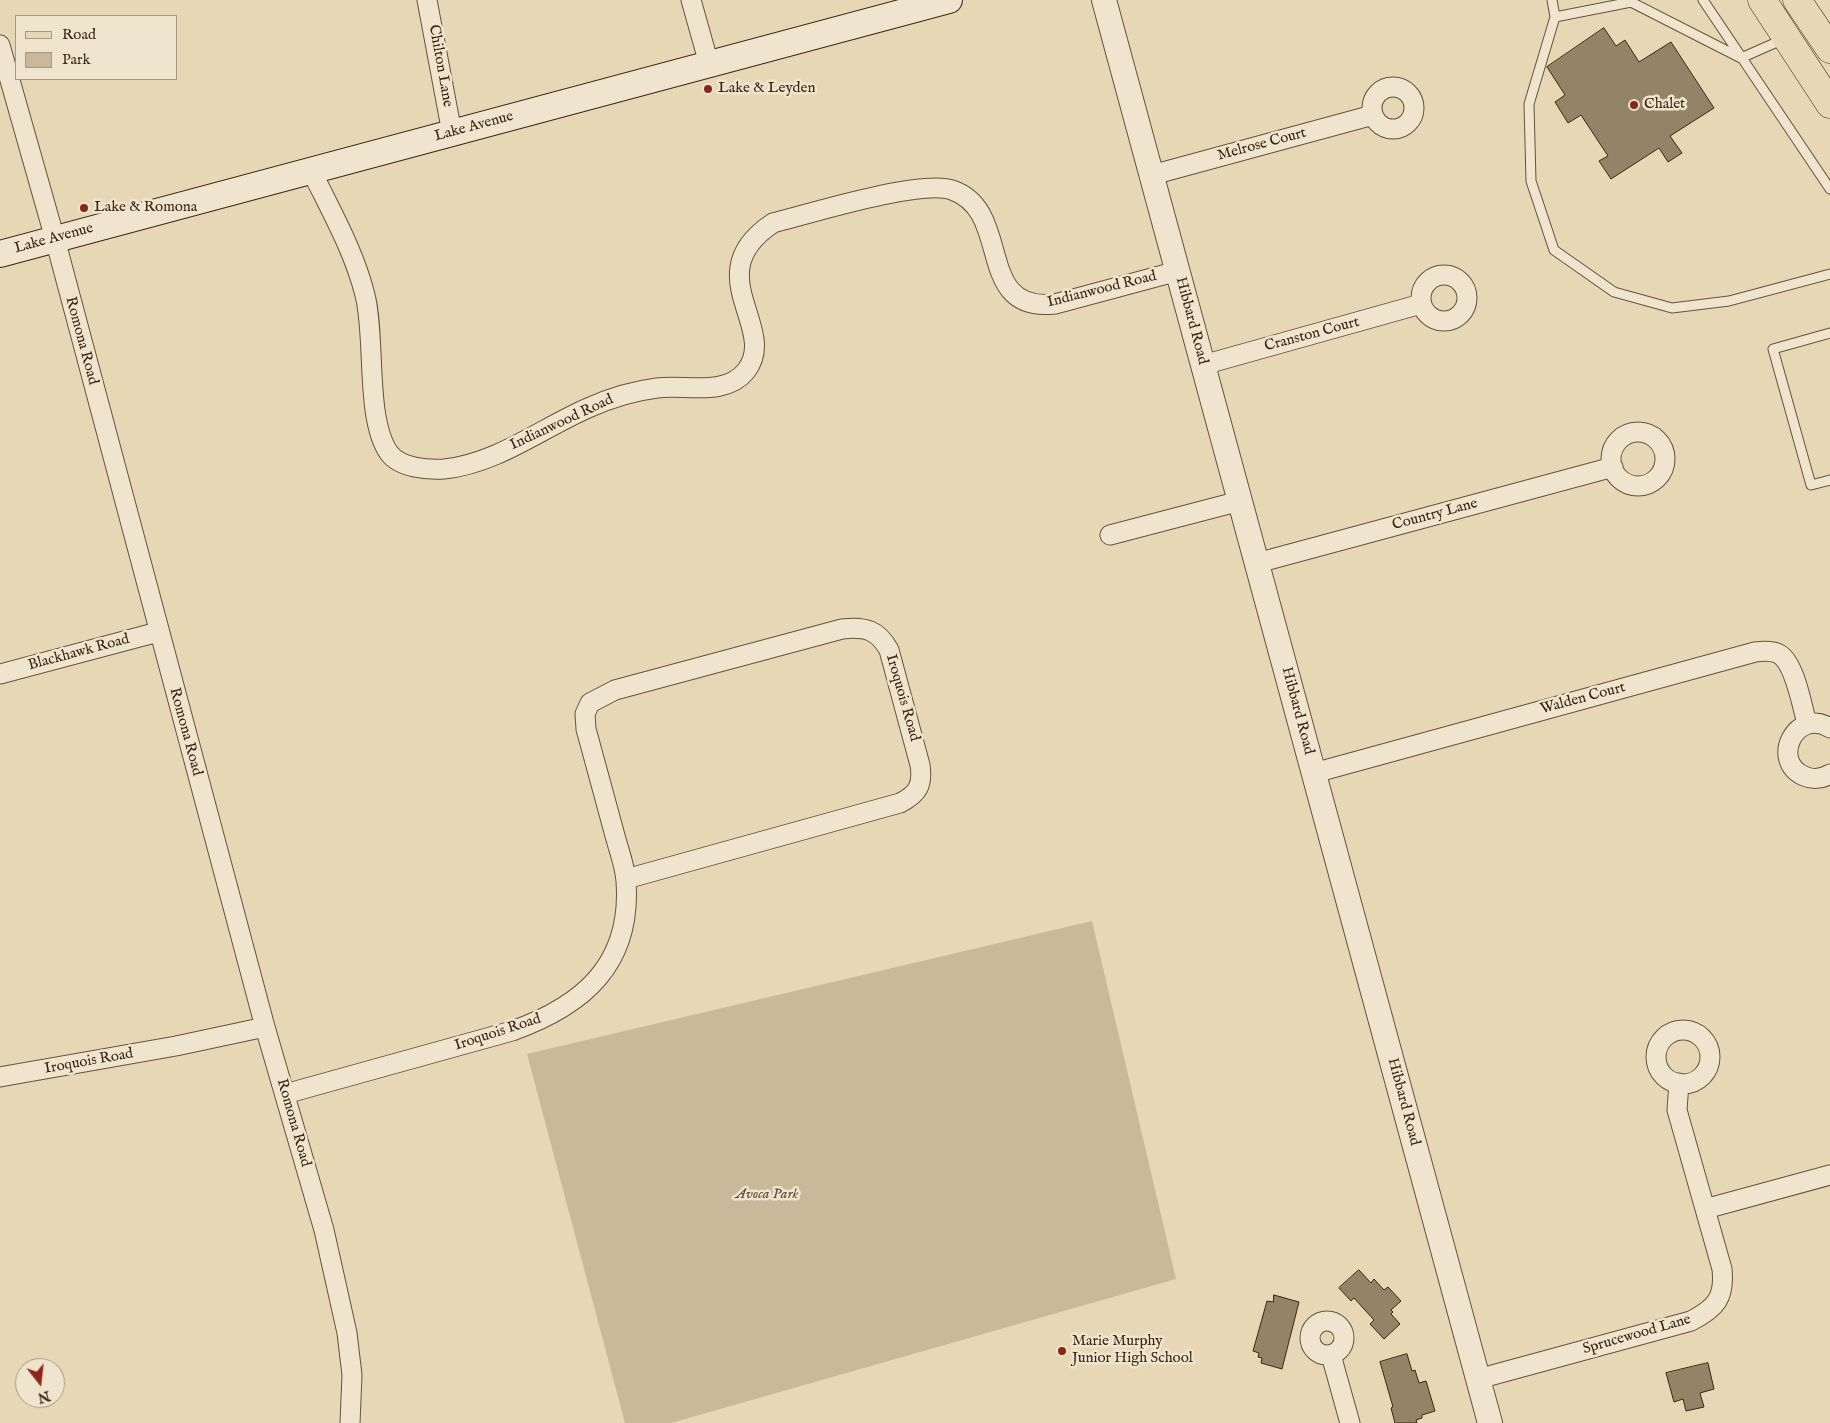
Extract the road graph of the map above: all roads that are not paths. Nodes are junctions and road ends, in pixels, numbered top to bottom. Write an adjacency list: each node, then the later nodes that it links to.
1 (427, 0): 17 (street, Chilton Lane)
2 (691, 0): 14 (street)
3 (949, 0): 14 (main road, Lake Avenue)
4 (1104, 0): 19 (street, Hibbard Road)
5 (1552, 0): 9 (lane)
6 (1702, 0): 13 (lane)
7 (1762, 0): 10 (main road)
8 (1798, 0): 12 (main road)
9 (1556, 17): 13 (lane); 24 (lane)
10 (1787, 38): 13 (lane); 15 (main road)
11 (0, 45): 21 (street, Romona Road)
12 (1830, 49)
13 (1741, 58): 20 (lane)
14 (709, 64): 17 (main road, Lake Avenue)
15 (1830, 104)
16 (1373, 115): 19 (street, Melrose Court)
17 (452, 133): 18 (main road, Lake Avenue)
18 (311, 170): 21 (main road, Lake Avenue); 23 (street, Indianwood Road)
19 (1152, 175): 23 (street, Hibbard Road)
20 (1830, 188)
21 (55, 239): 22 (main road, Lake Avenue); 33 (street, Romona Road)
22 (0, 254)
23 (1178, 270): 27 (street, Hibbard Road)
24 (1830, 274)
25 (1421, 304): 27 (street, Cranston Court)
26 (1830, 333): 29 (lane)
27 (1203, 365): 30 (street, Hibbard Road)
28 (1613, 467): 32 (street, Country Lane)
29 (1830, 480)
30 (1240, 501): 31 (street); 32 (street, Hibbard Road)
31 (1110, 535)
32 (1257, 563): 37 (street, Hibbard Road)
33 (158, 632): 34 (street, Blackhawk Road); 40 (street, Romona Road)
34 (0, 674)
35 (1807, 724): 36 (street); 37 (street, Walden Court); 38 (street)
36 (1830, 728)
37 (1314, 773): 47 (street, Hibbard Road)
38 (1830, 774)
39 (626, 879): 39 (street, Iroquois Road); 43 (street, Iroquois Road)
40 (265, 1027): 41 (street, Iroquois Road); 43 (street, Romona Road)
41 (0, 1077)
42 (1679, 1083): 45 (street, Sprucewood Lane)
43 (285, 1094): 48 (street, Romona Road)
44 (1830, 1175): 45 (street)
45 (1705, 1209): 47 (street, Sprucewood Lane)
46 (1331, 1355): 49 (street)
47 (1478, 1379): 50 (street, Hibbard Road)
48 (350, 1423)
49 (1350, 1423)
50 (1490, 1423)

